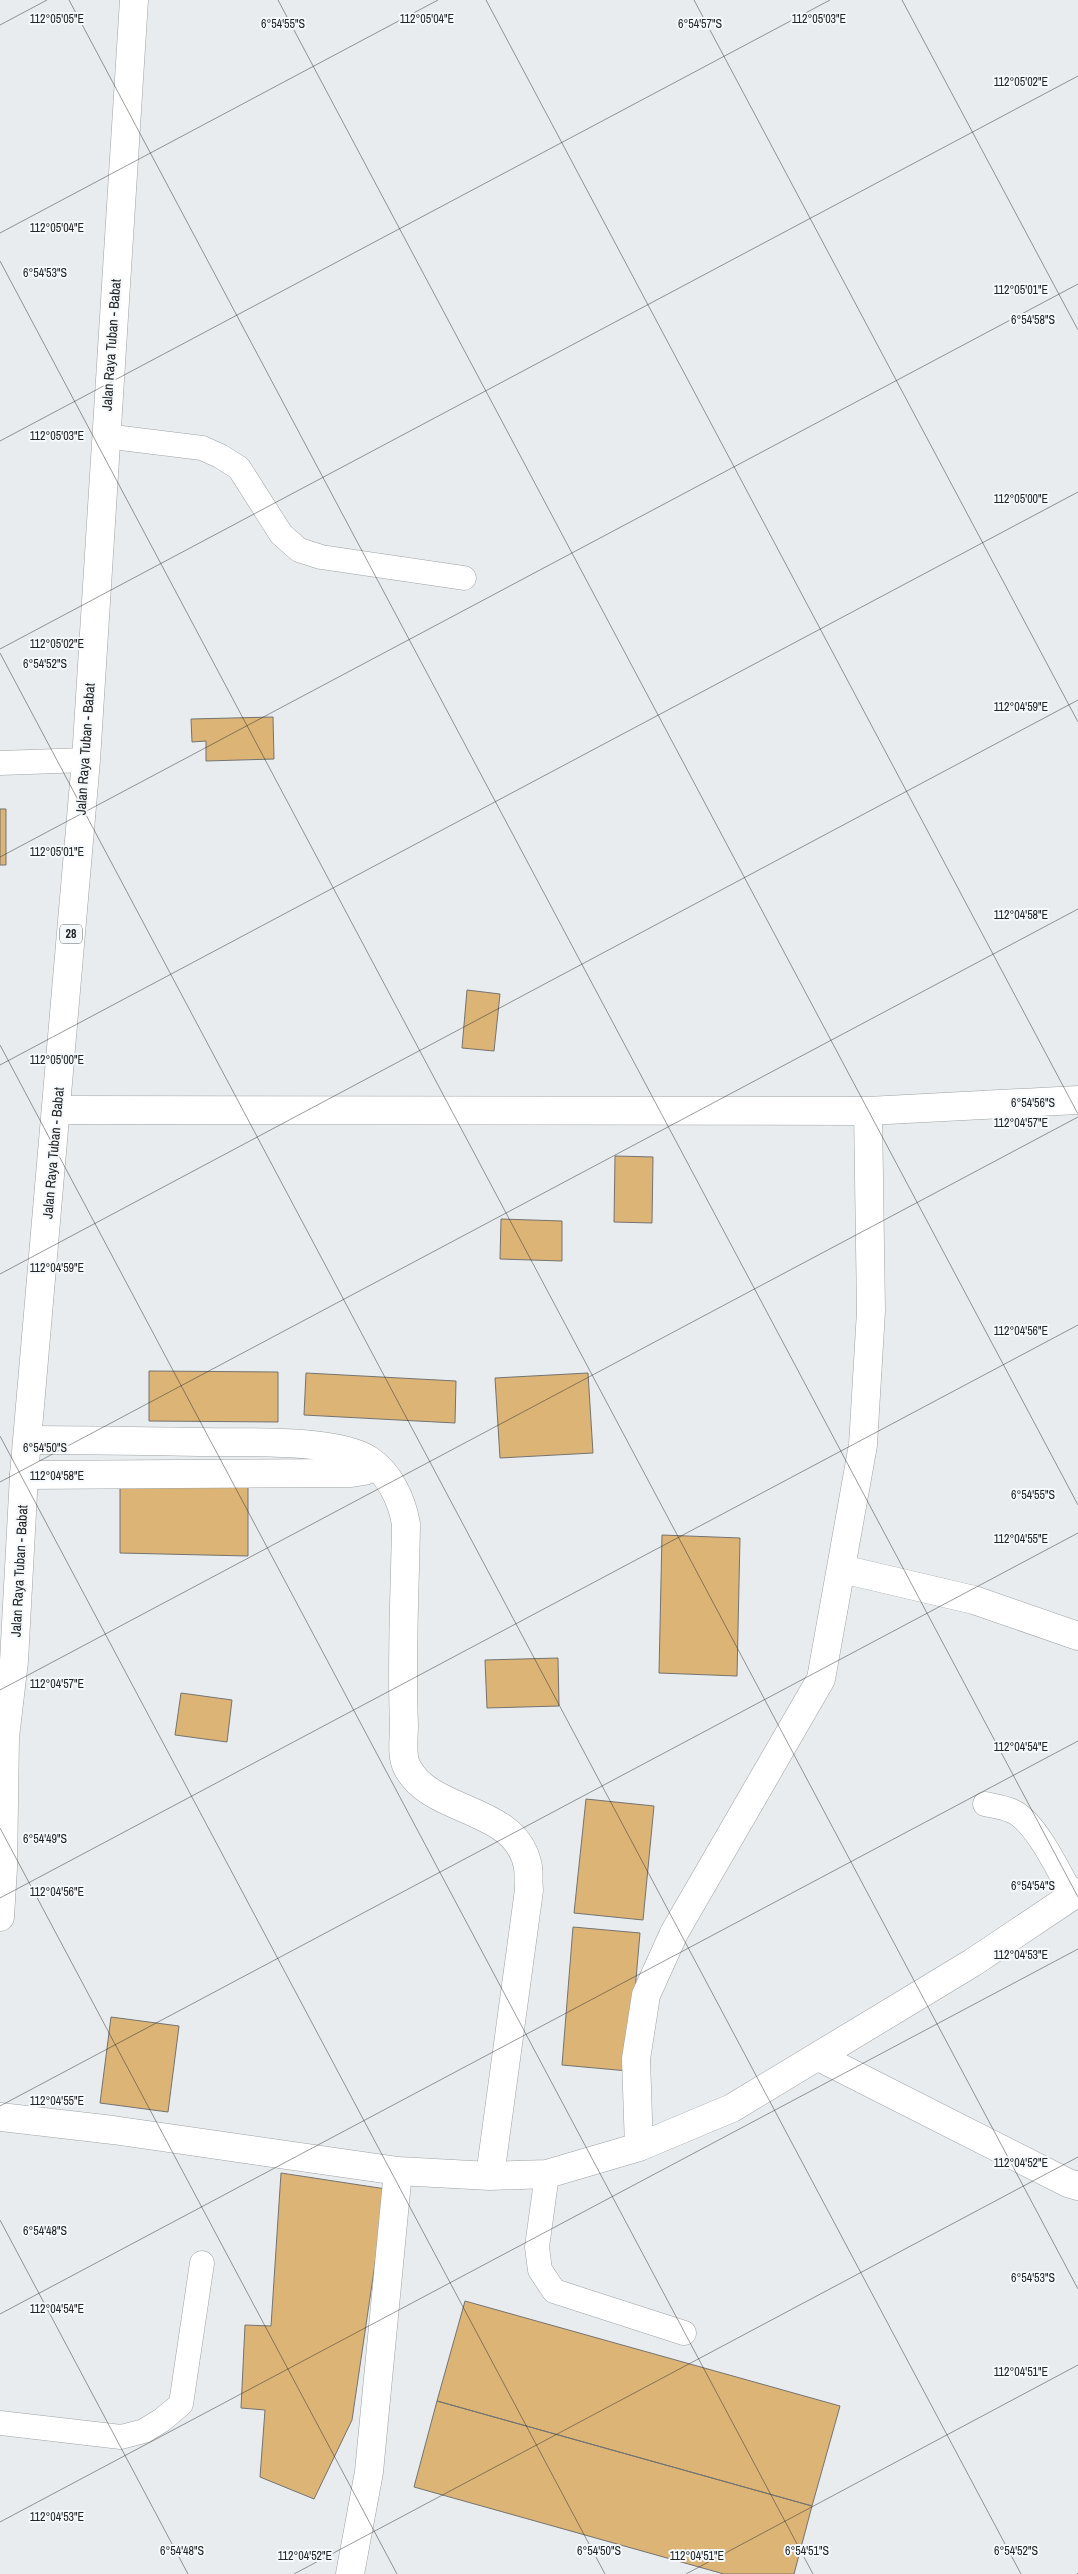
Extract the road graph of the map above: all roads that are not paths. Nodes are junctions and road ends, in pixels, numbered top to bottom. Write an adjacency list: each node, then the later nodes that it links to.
1 (134, 0): 2 (main road, Jalan Raya Tuban - Babat / 28)
2 (105, 436): 3 (lane); 4 (main road, Jalan Raya Tuban - Babat / 28)
3 (464, 578)
4 (86, 760): 5 (lane); 7 (main road, Jalan Raya Tuban - Babat / 28)
5 (0, 763)
6 (1078, 1100): 8 (main road)
7 (57, 1110): 8 (main road); 9 (main road, Jalan Raya Tuban - Babat / 28)
8 (868, 1112): 12 (main road)
9 (28, 1440): 10 (main road); 11 (main road, Jalan Raya Tuban - Babat / 28)
10 (376, 1466): 11 (main road); 25 (main road)
11 (24, 1475): 14 (main road, Jalan Raya Tuban - Babat / 28)
12 (842, 1569): 13 (main road); 22 (main road)
13 (1078, 1636)
14 (7, 1661): 15 (main road, Jalan Raya Tuban - Babat / 28)
15 (2, 1737): 17 (main road, Jalan Raya Tuban - Babat / 28)
16 (985, 1804): 18 (lane)
17 (2, 1870): 19 (main road, Jalan Raya Tuban - Babat / 28)
18 (1075, 1895): 20 (main road)
19 (0, 1916)
20 (819, 2058): 22 (main road); 26 (main road)
21 (0, 2117): 23 (main road)
22 (639, 2147): 24 (main road)
23 (398, 2171): 25 (main road); 30 (main road)
24 (547, 2174): 25 (main road); 28 (lane)
25 (490, 2176)
26 (1078, 2186)
27 (202, 2263): 29 (lane)
28 (684, 2333)
29 (0, 2423)
30 (350, 2574)

